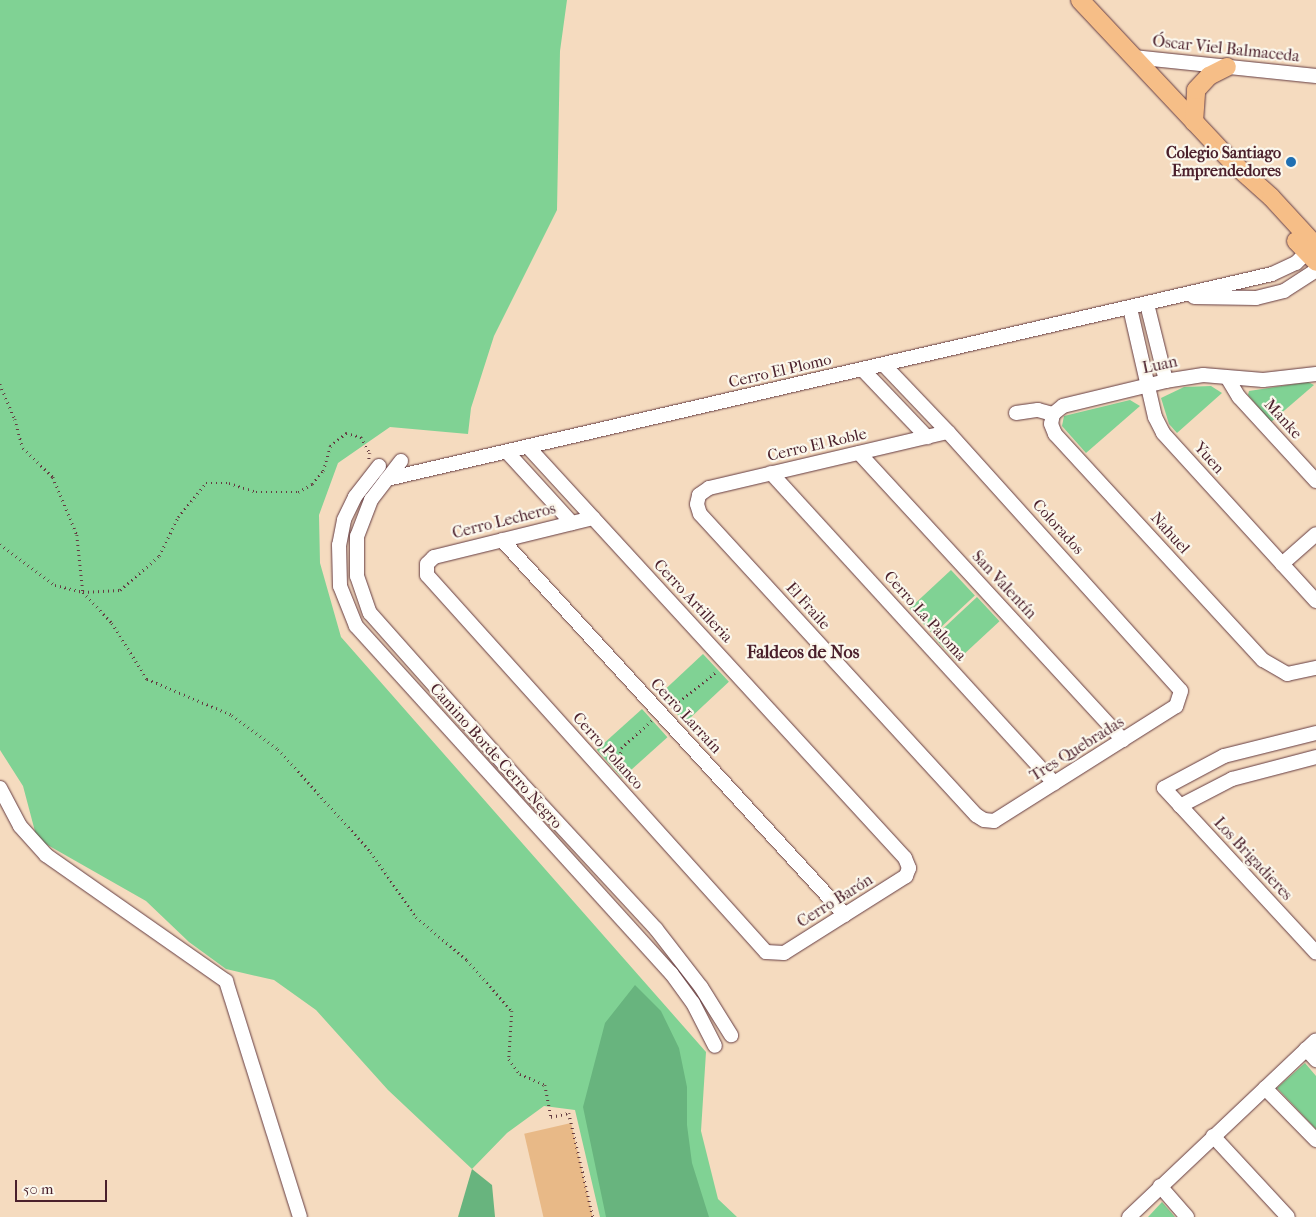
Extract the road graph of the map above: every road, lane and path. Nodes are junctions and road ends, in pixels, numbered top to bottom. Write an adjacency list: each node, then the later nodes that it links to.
1 (1080, 0): 2 (main road)
2 (1133, 57): 3 (street, Óscar Viel Balmaceda); 5 (main road)
3 (1227, 67): 4 (street, Óscar Viel Balmaceda); 5 (main road)
4 (1316, 76)
5 (1194, 122): 6 (main road)
6 (1311, 262): 7 (street, Cerro El Plomo); 7 (street, Cerro El Plomo)
7 (1181, 296): 8 (street, Cerro El Plomo)
8 (1147, 304): 9 (street, Cerro El Plomo); 15 (street)
9 (1130, 308): 10 (street, Cerro El Plomo); 18 (street, Yuen)
10 (908, 360): 11 (street, Cerro El Plomo); 17 (street)
11 (884, 365): 12 (street, Cerro El Plomo); 17 (street, Colorados)
12 (863, 370): 22 (street); 23 (street, Cerro El Plomo)
13 (1316, 374): 14 (street, Luan)
14 (1228, 379): 15 (street, Luan); 30 (street, Manke)
15 (1166, 381): 18 (street, Luan)
16 (0, 384): 39 (path)
17 (903, 385): 21 (street, Colorados)
18 (1148, 386): 20 (street, Luan); 38 (street, Yuen)
19 (1016, 413): 20 (street)
20 (1053, 414): 41 (street, Nahuel)
21 (948, 432): 22 (street, Cerro El Roble); 42 (street, Colorados)
22 (927, 437): 25 (street, Cerro El Roble)
23 (529, 448): 24 (street, Cerro El Plomo); 32 (street, Cerro Artilleria)
24 (508, 453): 29 (street, Cerro El Plomo); 33 (street)
25 (859, 453): 28 (street, Cerro El Roble); 44 (street, San Valentín)
26 (401, 461): 29 (street, Camino Borde Cerro Negro)
27 (374, 471): 29 (street, Camino Borde Cerro Negro); 39 (path)
28 (771, 473): 31 (street, Cerro El Roble); 46 (street, Cerro La Paloma)
29 (387, 479)
30 (1316, 481)
31 (697, 499): 49 (street, El Fraile)
32 (593, 518): 33 (street, Cerro Lecheros); 50 (street, Cerro Artilleria)
33 (572, 523): 35 (street, Cerro Lecheros)
34 (1316, 534): 38 (street)
35 (502, 540): 37 (street, Cerro Lecheros); 51 (street, Cerro Larraín)
36 (0, 544): 39 (path)
37 (427, 564): 53 (street, Cerro Polanco)
38 (1282, 564): 40 (street, Yuen)
39 (83, 592): 61 (path)
40 (1316, 602)
41 (1316, 668)
42 (1182, 695): 44 (street, Tres Quebradas)
43 (1316, 733): 48 (street, Los Brigadieres)
44 (1123, 740): 46 (street, Tres Quebradas)
45 (1316, 757): 48 (street)
46 (1054, 783): 49 (street, Tres Quebradas)
47 (0, 788): 60 (street)
48 (1180, 806): 52 (street, Los Brigadieres)
49 (984, 820)
50 (909, 868): 51 (street, Cerro Barón)
51 (845, 915): 53 (street, Cerro Barón)
52 (1316, 953)
53 (773, 955)
54 (1311, 1044): 55 (street); 56 (street)
55 (1316, 1060)
56 (1264, 1088): 57 (street); 58 (street)
57 (1212, 1136): 59 (street); 64 (street)
58 (1316, 1140)
59 (1160, 1186): 62 (street); 63 (street)
60 (300, 1217)
61 (592, 1217)
62 (1129, 1217)
63 (1187, 1217)
64 (1288, 1217)

